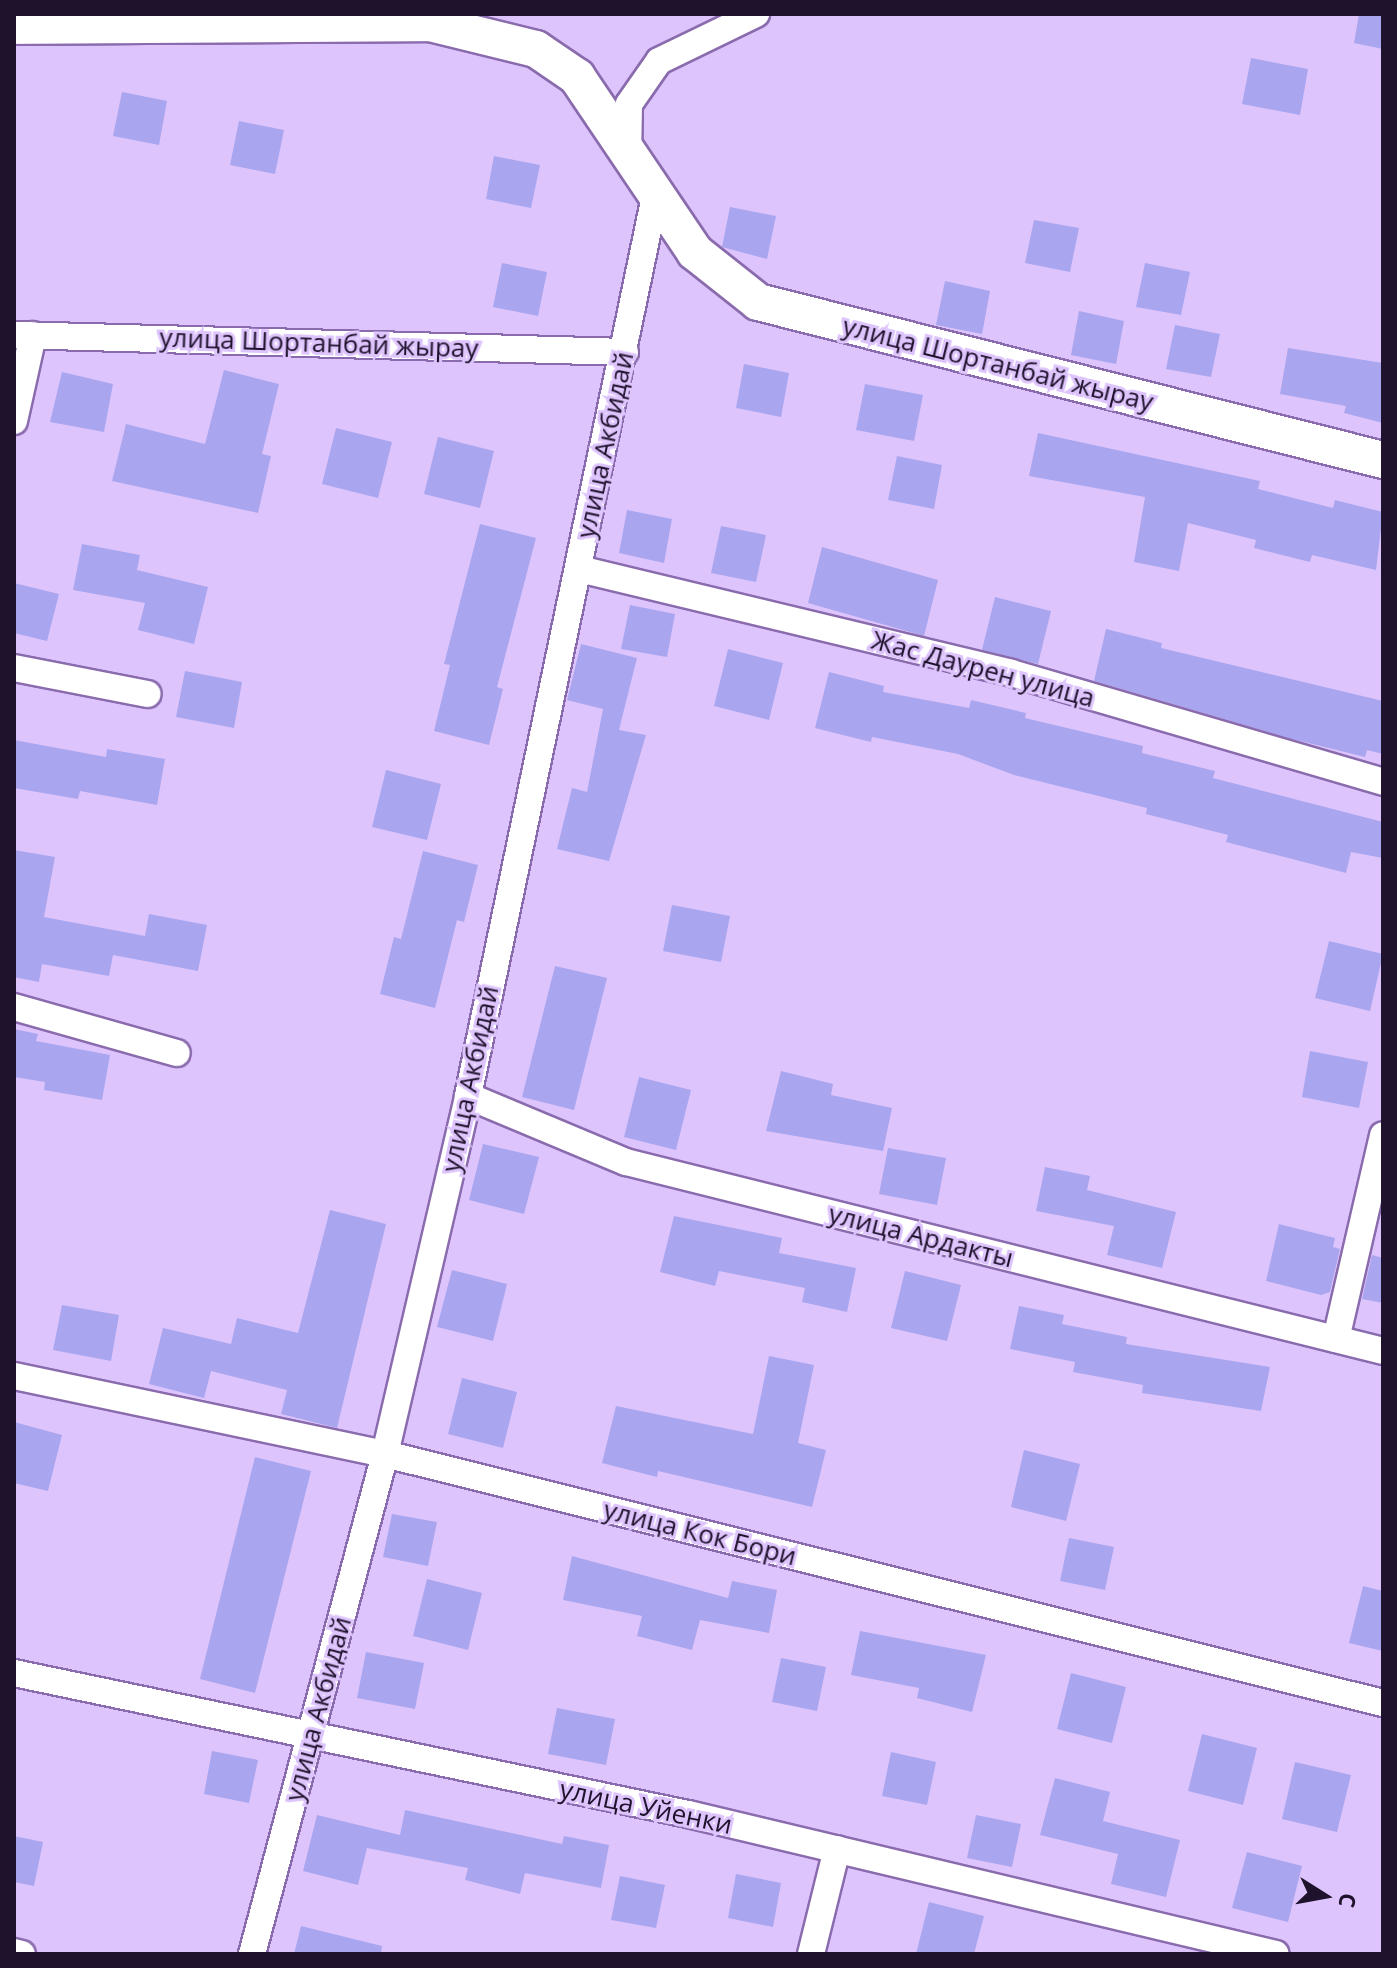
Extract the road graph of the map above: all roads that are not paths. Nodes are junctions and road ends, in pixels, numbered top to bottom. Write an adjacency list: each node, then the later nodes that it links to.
1 (756, 14): 3 (street)
2 (14, 26): 3 (street, улица Шортанбай жырау)
3 (628, 157): 4 (street, улица Шортанбай жырау)
4 (655, 196): 6 (street, улица Акбидай); 8 (street, улица Шортанбай жырау)
5 (23, 335): 6 (street, улица Шортанбай жырау); 7 (street)
6 (625, 352): 9 (street, улица Акбидай)
7 (14, 421)
8 (1383, 460)
9 (579, 569): 12 (street, Жас Даурен улица); 15 (street, улица Акбидай)
10 (14, 668): 11 (street)
11 (148, 694)
12 (1383, 782)
13 (14, 1007): 14 (street)
14 (177, 1053)
15 (468, 1096): 17 (street, улица Ардакты); 20 (street, улица Акбидай)
16 (1383, 1135): 17 (street)
17 (1336, 1339): 18 (street, улица Ардакты)
18 (1383, 1351)
19 (14, 1376): 20 (street, улица Кок Бори)
20 (385, 1454): 22 (street, улица Кок Бори); 23 (street, улица Акбидай)
21 (14, 1673): 23 (street, улица Уйенки)
22 (1383, 1703)
23 (311, 1739): 24 (street, улица Уйенки); 27 (street, улица Акбидай)
24 (837, 1849): 28 (street); 29 (street, улица Уйенки)
25 (14, 1952): 26 (street)
26 (22, 1954)
27 (252, 1954)
28 (811, 1954)
29 (1276, 1954)

